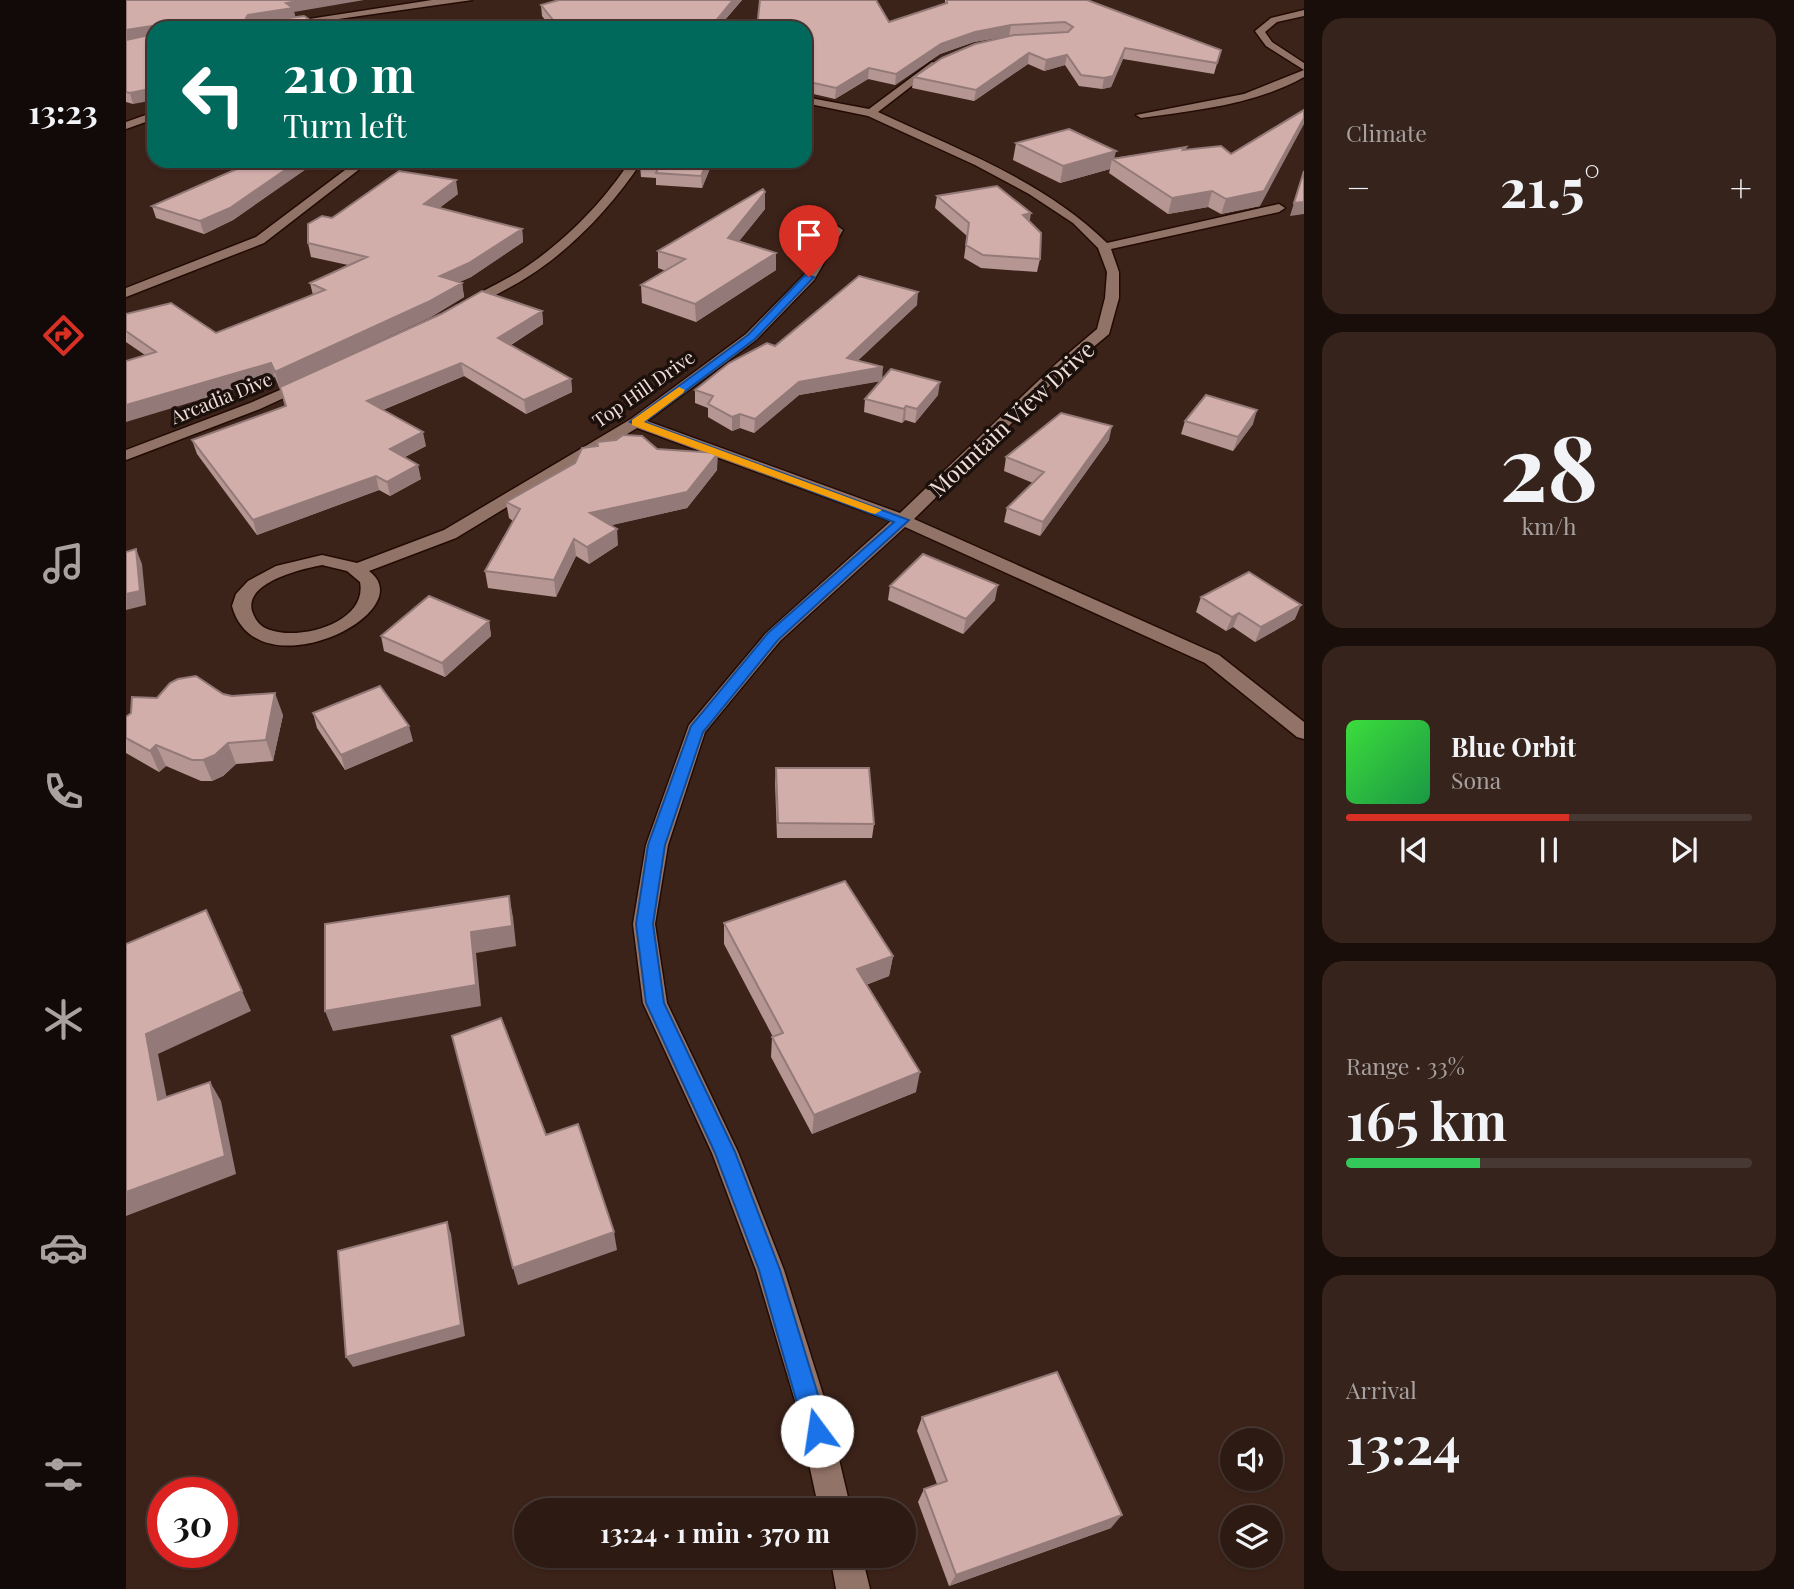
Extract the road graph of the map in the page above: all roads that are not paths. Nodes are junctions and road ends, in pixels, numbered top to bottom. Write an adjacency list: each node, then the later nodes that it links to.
1 (468, 0): 3 (street)
2 (1304, 13): 7 (street)
3 (336, 17): 4 (street); 5 (street)
4 (307, 21)
5 (343, 21)
6 (941, 61): 10 (street)
7 (1304, 67)
8 (1304, 73): 11 (street)
9 (812, 101): 10 (street)
10 (871, 113): 18 (street)
11 (1141, 115)
12 (147, 118): 13 (street)
13 (126, 126)
14 (355, 168): 19 (street)
15 (632, 168): 20 (street)
16 (1279, 208): 18 (street)
17 (838, 230): 22 (street, Top Hill Drive)
18 (1104, 247): 24 (street, Mountain View Drive)
19 (126, 293)
20 (449, 315)
21 (316, 378): 23 (street, Arcadia Dive)
22 (636, 422): 24 (street); 25 (street, Top Hill Drive)
23 (126, 455)
24 (903, 520): 26 (street); 27 (street, Mountain View Drive)
25 (358, 569): 25 (street)
26 (1304, 732)
27 (832, 1498)
28 (849, 1568): 29 (street)
29 (853, 1589)

